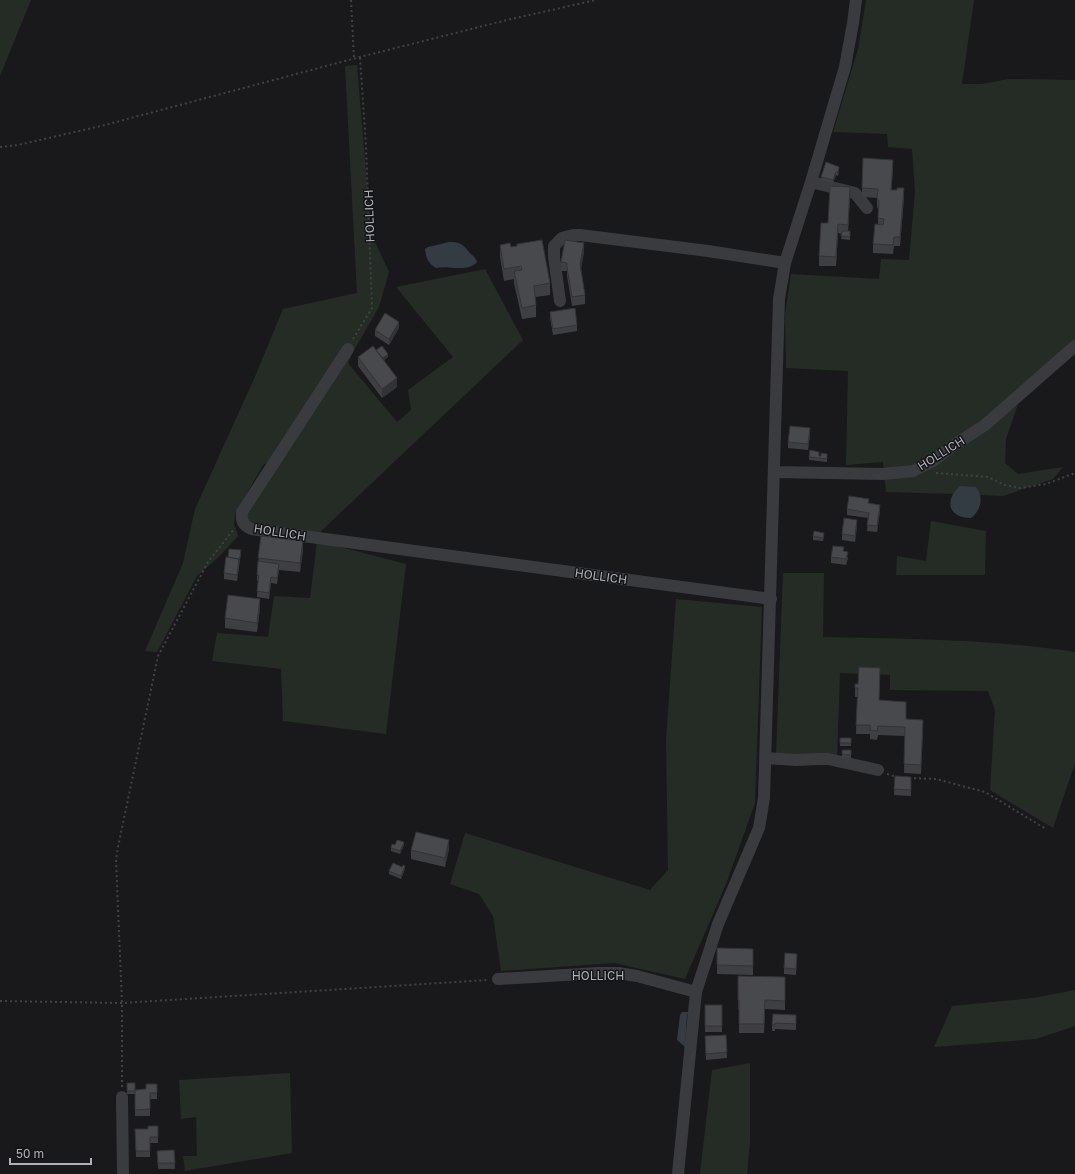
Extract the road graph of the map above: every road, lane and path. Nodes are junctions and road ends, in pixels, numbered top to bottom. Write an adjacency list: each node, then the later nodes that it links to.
1 (351, 0): 5 (path)
2 (596, 0): 4 (path)
3 (856, 0): 7 (street)
4 (360, 57): 5 (path); 12 (path, HOLLICH)
5 (354, 59): 6 (path)
6 (0, 147)
7 (811, 182): 8 (street); 9 (street)
8 (867, 208)
9 (785, 262): 10 (street); 13 (street)
10 (560, 301)
11 (1075, 346): 13 (street, HOLLICH)
12 (348, 349): 16 (street, HOLLICH)
13 (774, 472): 17 (street)
14 (935, 473): 15 (path)
15 (1075, 473)
16 (242, 522): 17 (street, HOLLICH); 26 (path)
17 (771, 599): 18 (street)
18 (766, 758): 19 (street); 24 (street)
19 (878, 770): 20 (path)
20 (897, 777)
21 (905, 778): 22 (path)
22 (1046, 829)
23 (498, 979): 24 (street, HOLLICH); 26 (path)
24 (696, 992): 29 (street)
25 (0, 1001): 26 (path)
26 (122, 1003): 27 (path)
27 (122, 1097): 28 (street)
28 (123, 1174)
29 (678, 1174)

